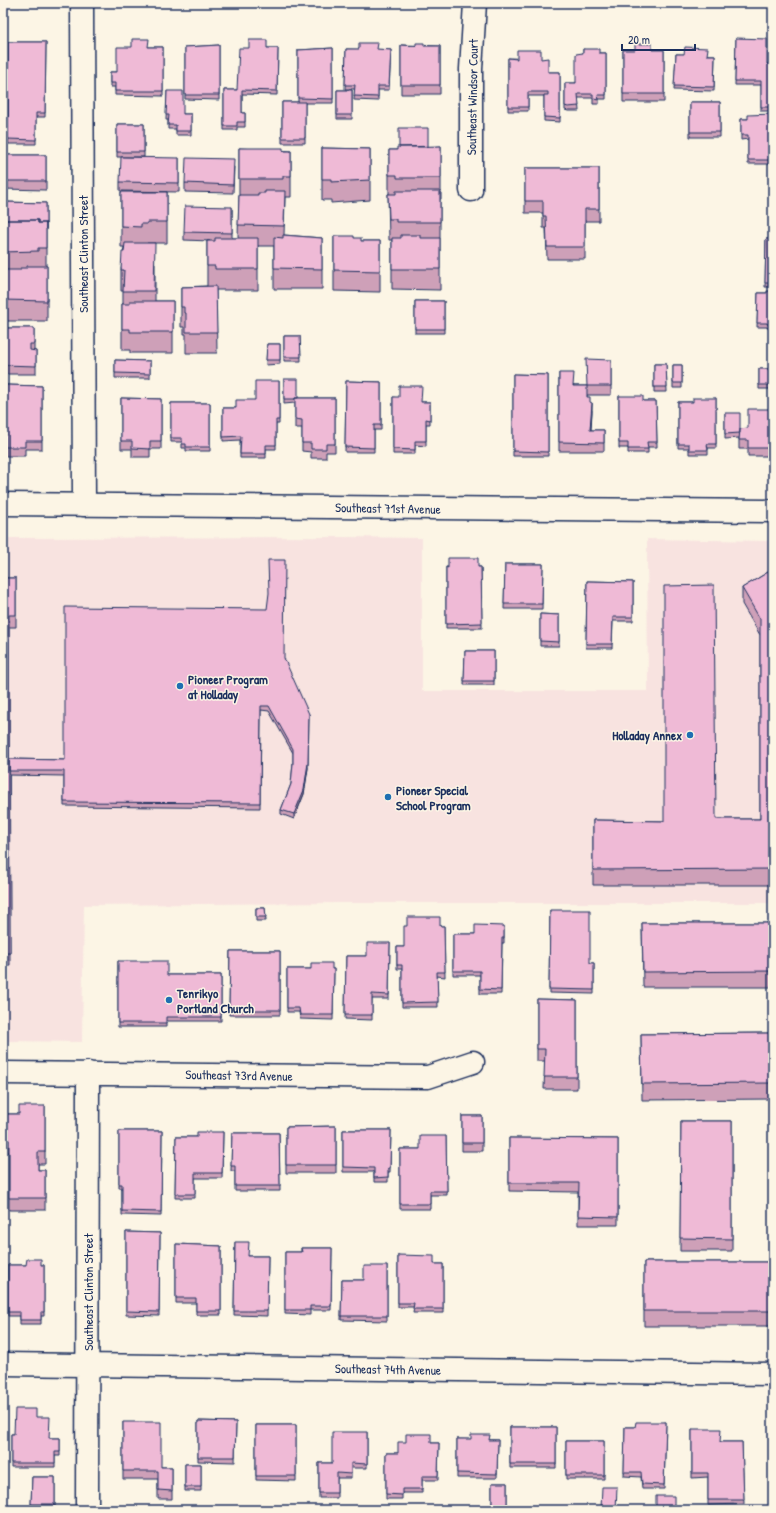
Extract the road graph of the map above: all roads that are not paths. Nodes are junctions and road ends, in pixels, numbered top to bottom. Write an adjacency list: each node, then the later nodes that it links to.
1 (82, 3): 5 (street, Southeast Clinton Street)
2 (475, 3): 3 (street, Southeast Windsor Court)
3 (471, 190)
4 (3, 504): 5 (street, Southeast 71st Avenue)
5 (84, 505): 6 (street, Southeast 71st Avenue)
6 (773, 511)
7 (473, 1062): 9 (street, Southeast 73rd Avenue)
8 (3, 1072): 9 (street, Southeast 73rd Avenue)
9 (88, 1073): 11 (street, Southeast Clinton Street)
10 (3, 1364): 11 (street, Southeast 74th Avenue)
11 (88, 1364): 12 (street, Southeast 74th Avenue); 13 (street, Southeast Clinton Street)
12 (773, 1374)
13 (87, 1510)

